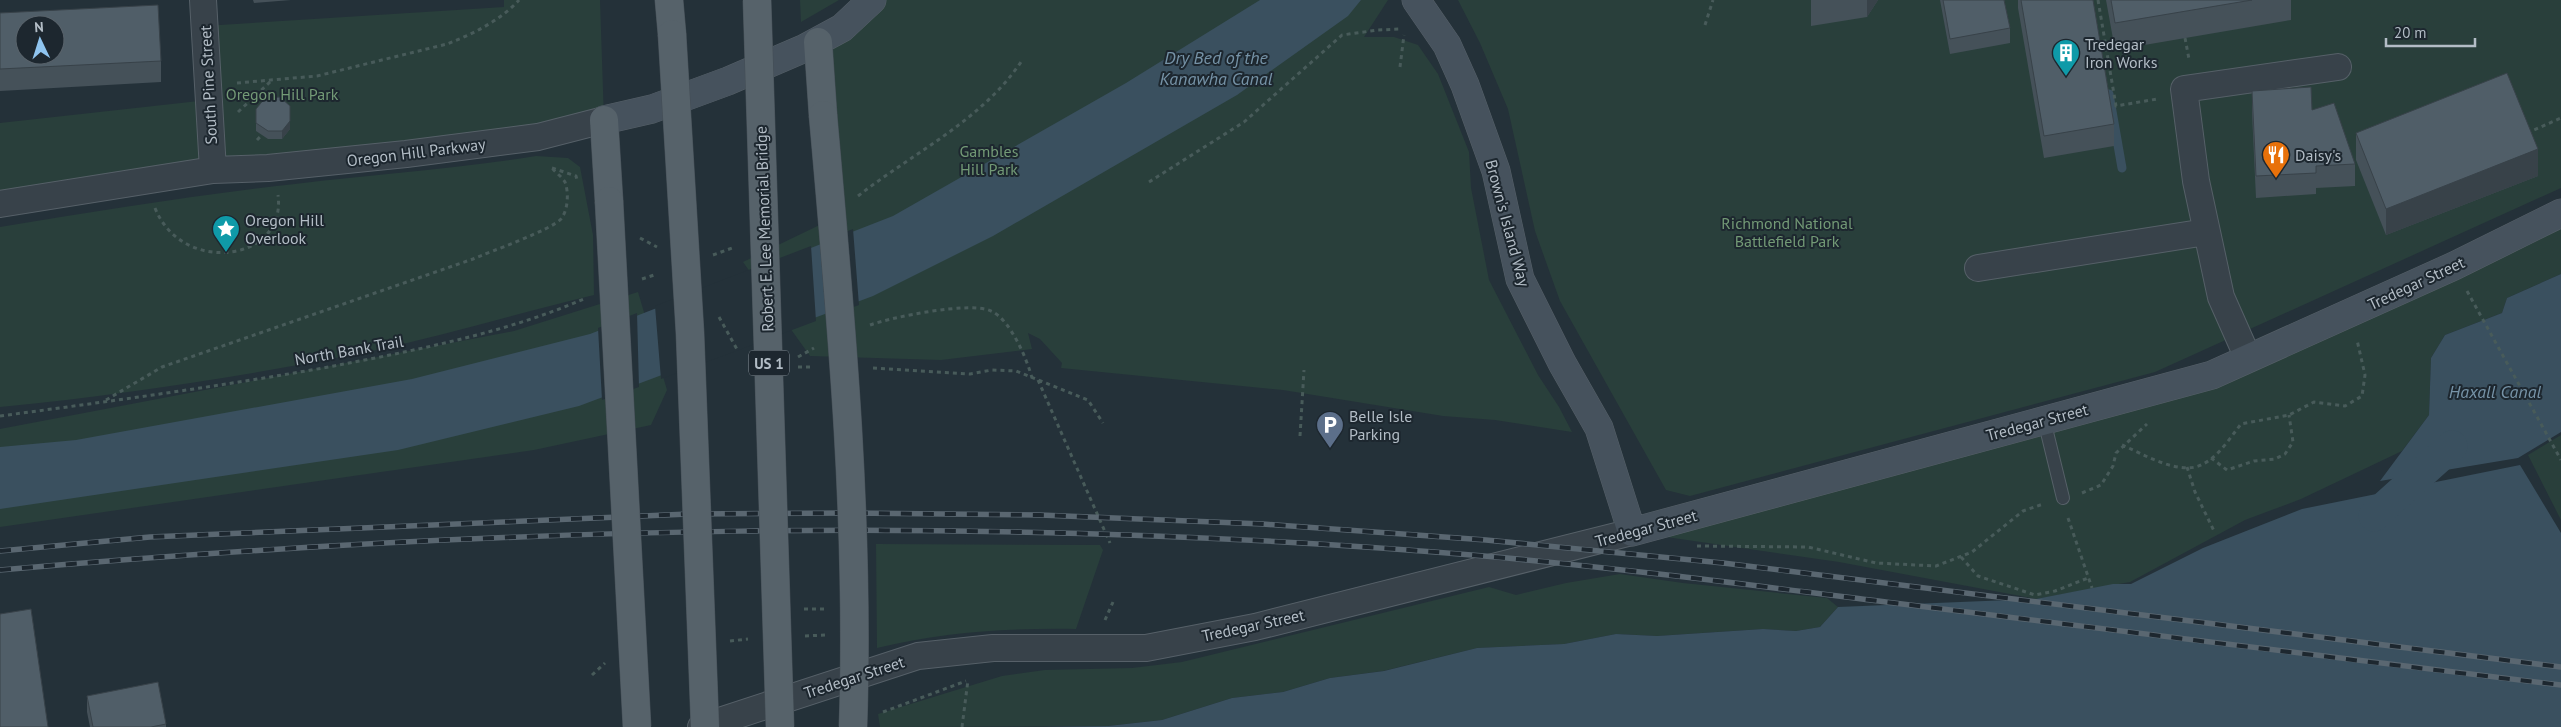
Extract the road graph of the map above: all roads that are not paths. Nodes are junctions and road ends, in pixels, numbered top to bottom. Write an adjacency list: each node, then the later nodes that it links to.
1 (203, 0): 9 (street, South Pine Street)
2 (669, 0): 19 (main road, bridge)
3 (757, 0): 20 (main road, Robert E. Lee Memorial Bridge / US 1, bridge)
4 (872, 0): 6 (street, Oregon Hill Parkway)
5 (1416, 0): 17 (street, Brown's Island Way)
6 (818, 42): 8 (street, Oregon Hill Parkway); 21 (main road, bridge)
7 (2338, 67): 12 (street)
8 (604, 120): 9 (street, Oregon Hill Parkway); 18 (main road, bridge)
9 (212, 170): 10 (street, Oregon Hill Parkway)
10 (0, 204)
11 (2561, 213): 14 (street, Tredegar Street)
12 (2206, 232): 13 (street); 14 (street)
13 (1978, 268)
14 (2248, 358): 15 (street, Tredegar Street)
15 (2044, 420): 16 (lane); 17 (street, Tredegar Street)
16 (2063, 498)
17 (1632, 532): 19 (street, Tredegar Street)
18 (636, 727)
19 (703, 727)
20 (780, 727)
21 (853, 727)

